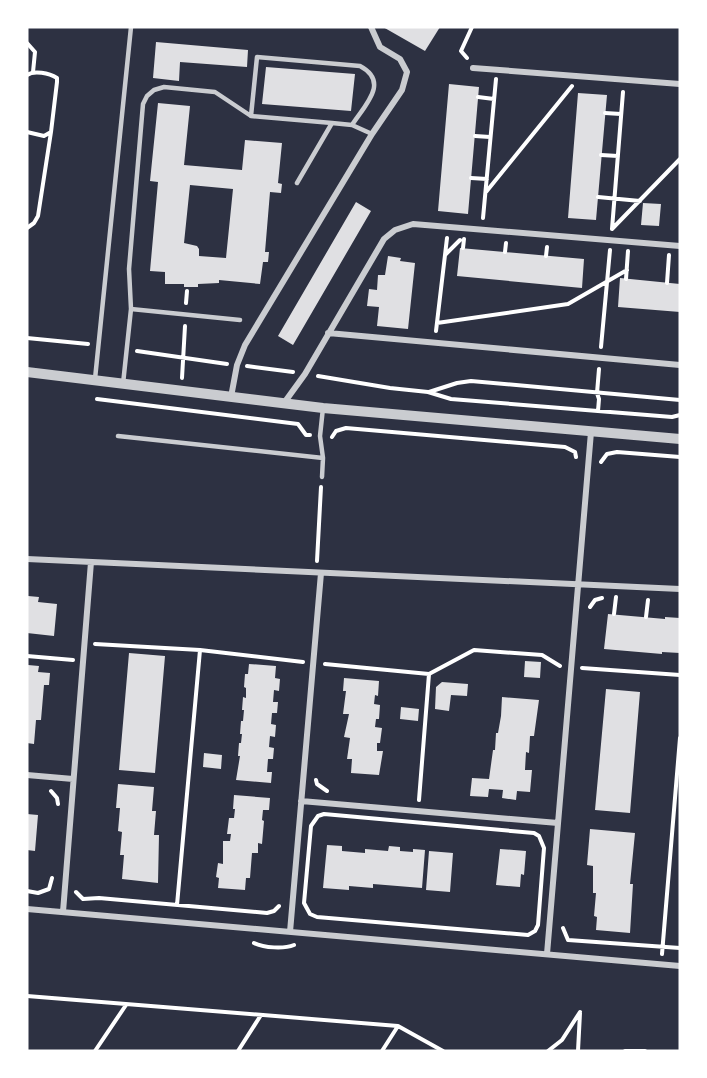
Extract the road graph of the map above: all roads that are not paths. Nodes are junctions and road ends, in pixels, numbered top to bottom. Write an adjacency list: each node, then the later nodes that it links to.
1 (131, 27): 16 (lane)
2 (370, 27): 8 (street)
3 (473, 68): 4 (street)
4 (680, 84)
5 (251, 116): 6 (lane); 7 (lane); 11 (lane)
6 (332, 123): 7 (lane); 9 (lane)
7 (352, 125): 8 (lane)
8 (372, 134): 18 (street)
9 (297, 183)
10 (680, 246): 13 (street)
11 (131, 309): 12 (lane); 17 (lane)
12 (240, 320)
13 (328, 333): 14 (street); 19 (street)
14 (680, 365)
15 (27, 372): 16 (street)
16 (95, 380): 17 (street)
17 (123, 384): 18 (street)
18 (231, 398): 19 (street)
19 (283, 404): 20 (street)
20 (323, 408): 21 (street); 24 (lane)
21 (591, 432): 23 (street); 29 (street)
22 (118, 436): 24 (lane)
23 (680, 439)
24 (323, 458): 25 (lane)
25 (322, 477)
26 (27, 559): 27 (street)
27 (91, 562): 28 (street); 32 (street)
28 (321, 573): 29 (street); 33 (street)
29 (579, 584): 30 (street); 34 (street)
30 (680, 590)
31 (27, 775): 32 (street)
32 (73, 779): 36 (street)
33 (301, 801): 34 (street); 37 (street)
34 (558, 823): 38 (street)
35 (27, 909): 36 (street)
36 (63, 912): 37 (street)
37 (290, 932): 38 (street)
38 (547, 954): 39 (street)
39 (680, 966)

